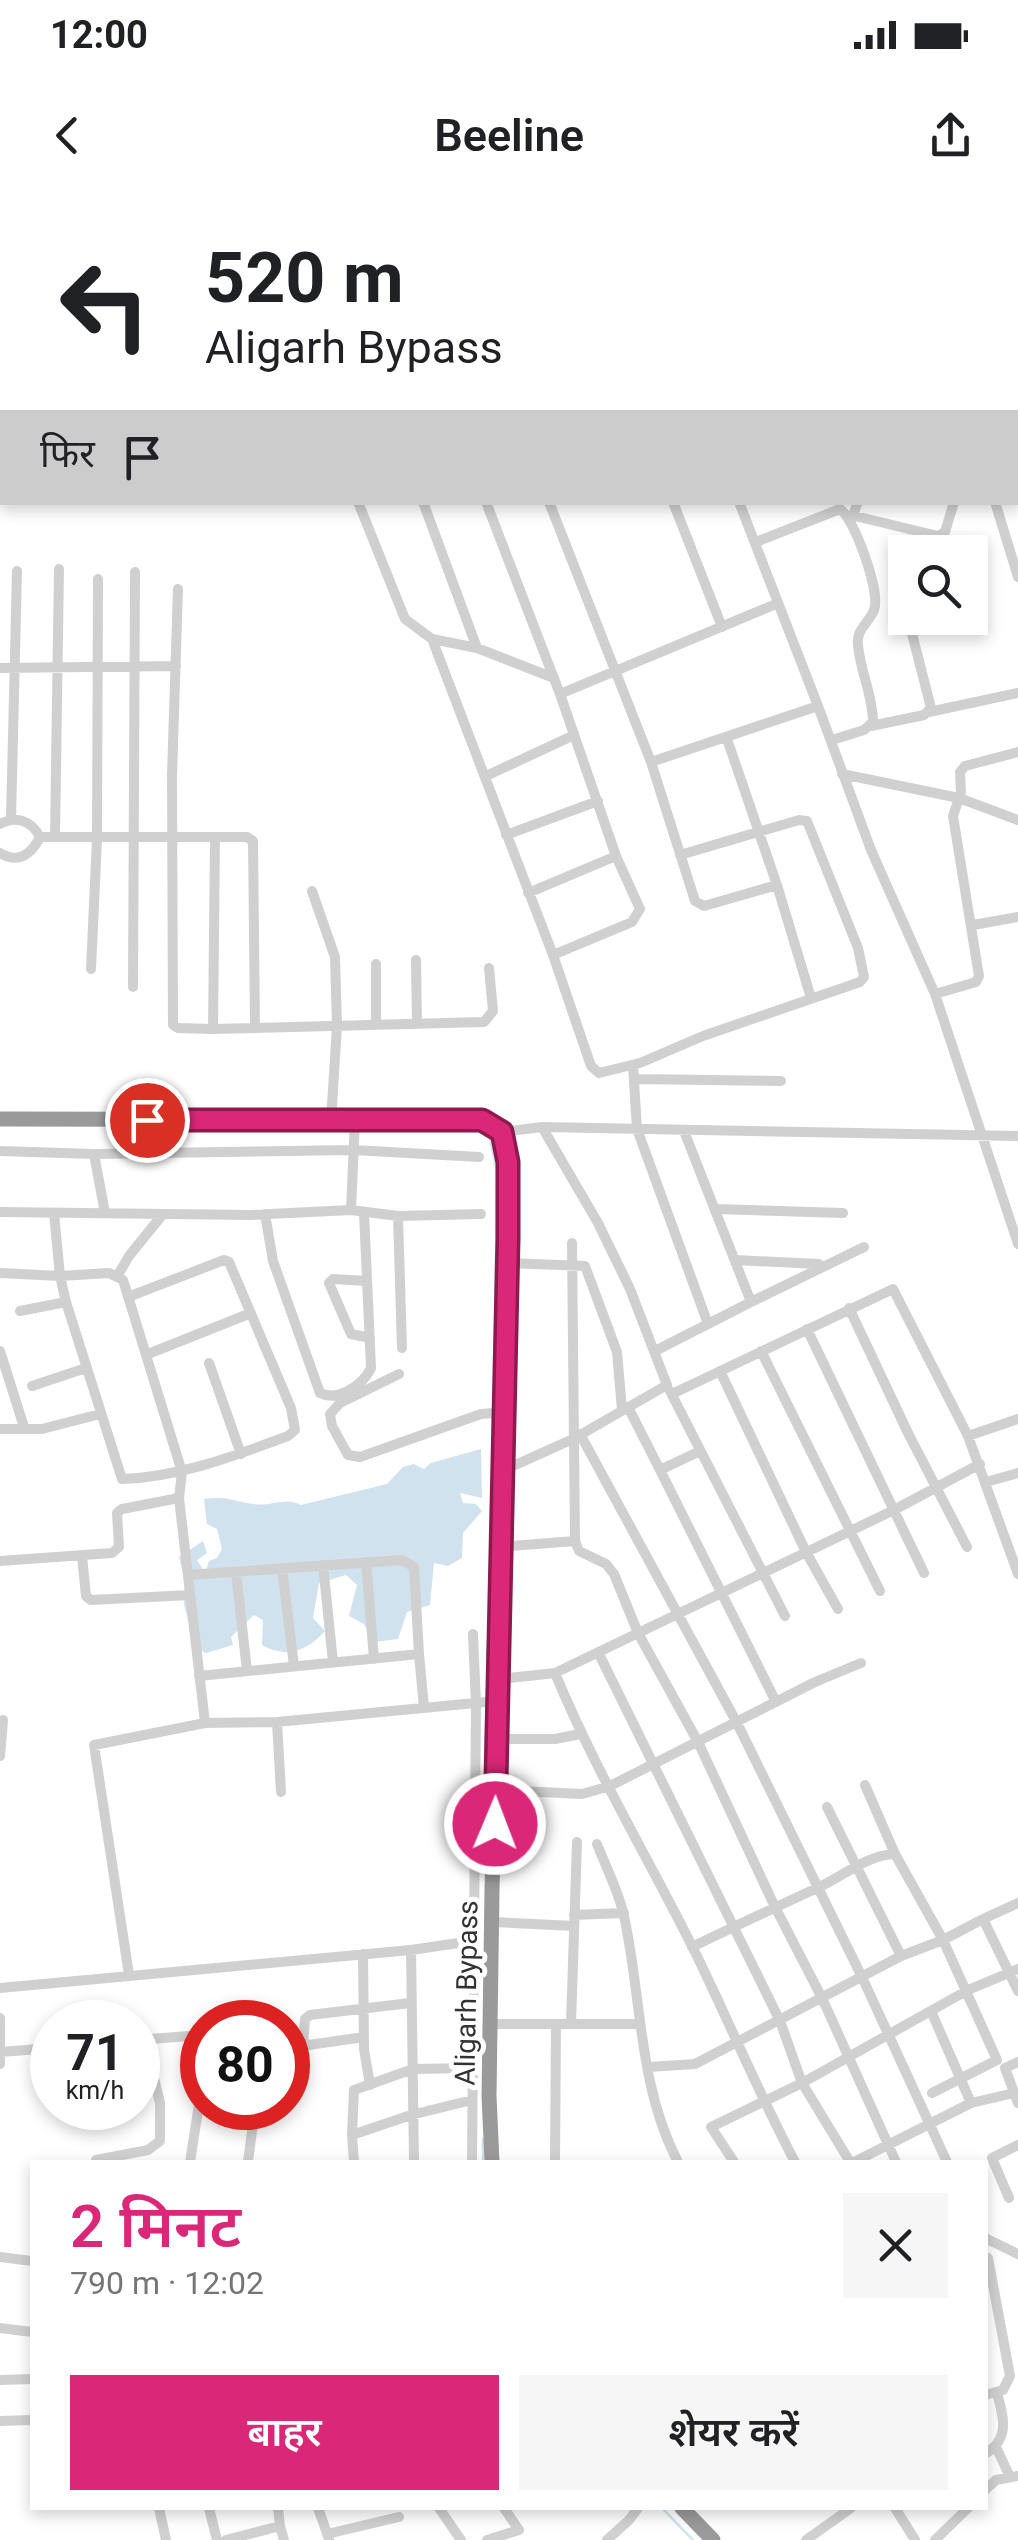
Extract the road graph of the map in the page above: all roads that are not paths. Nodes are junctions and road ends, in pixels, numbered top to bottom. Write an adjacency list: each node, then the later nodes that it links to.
1 (359, 505): 22 (street)
2 (424, 505): 23 (street)
3 (487, 505): 31 (street)
4 (551, 505): 30 (street)
5 (675, 505): 20 (street)
6 (741, 505): 12 (street)
7 (953, 505): 10 (street)
8 (996, 505): 16 (street)
9 (848, 512): 10 (street); 12 (street); 36 (street)
10 (946, 532): 11 (street)
11 (945, 535)
12 (756, 542): 19 (street)
13 (58, 569): 27 (street)
14 (17, 570): 26 (street)
15 (135, 572): 29 (street)
16 (1018, 577)
17 (98, 579): 28 (street)
18 (178, 590): 24 (street)
19 (776, 604): 20 (street); 34 (street)
20 (722, 626): 30 (street)
21 (913, 635): 35 (street)
22 (432, 639): 23 (street); 43 (street)
23 (478, 648): 31 (street)
24 (176, 666): 29 (street); 54 (street)
25 (0, 668): 26 (street)
26 (16, 668): 27 (street); 47 (street)
27 (56, 668): 28 (street); 50 (street)
28 (96, 668): 29 (street); 55 (street)
29 (134, 668): 53 (street)
30 (616, 672): 33 (street); 41 (street)
31 (554, 678): 33 (street)
32 (1018, 693): 35 (street)
33 (560, 694): 37 (street)
34 (818, 706): 38 (street); 39 (street)
35 (928, 713): 36 (street)
36 (871, 726): 39 (street)
37 (572, 736): 43 (street); 45 (street)
38 (727, 739): 41 (street); 48 (street)
39 (832, 740): 42 (street)
40 (1018, 752): 44 (street)
41 (651, 762): 57 (street)
42 (842, 774): 44 (street); 70 (street)
43 (486, 776): 49 (street)
44 (959, 798): 46 (street); 63 (street)
45 (598, 801): 49 (street); 58 (street)
46 (1018, 820)
47 (6, 821): 52 (street)
48 (758, 834): 57 (street); 59 (street); 71 (street)
49 (506, 835): 61 (street)
50 (55, 836): 52 (street); 55 (street)
51 (214, 837): 54 (street); 75 (street); 76 (street)
52 (40, 838): 56 (street)
53 (133, 838): 54 (street); 55 (street); 69 (street)
54 (173, 838): 76 (street)
55 (96, 840): 68 (street)
56 (0, 854)
57 (680, 855): 59 (street)
58 (616, 856): 61 (street); 64 (street)
59 (777, 885): 71 (street)
60 (312, 891): 74 (street)
61 (528, 893): 64 (street)
62 (1018, 917): 63 (street)
63 (974, 925): 70 (street)
64 (553, 955): 77 (street)
65 (416, 960): 72 (street)
66 (376, 964): 73 (street)
67 (490, 968): 72 (street)
68 (91, 969)
69 (132, 987)
70 (935, 994): 86 (street)
71 (810, 998): 77 (street)
72 (417, 1023): 73 (street)
73 (376, 1024): 74 (street)
74 (336, 1026): 75 (street); 81 (street)
75 (255, 1027): 76 (street)
76 (213, 1029)
77 (633, 1065): 78 (street)
78 (634, 1079): 79 (street); 83 (street)
79 (781, 1081)
80 (0, 1119): 81 (highway)
81 (331, 1120): 87 (highway)
82 (542, 1127): 83 (street); 85 (street); 125 (street)
83 (638, 1129): 84 (street); 120 (street)
84 (684, 1131): 86 (street); 92 (street)
85 (502, 1132): 87 (highway); 108 (highway, Aligarh Bypass)
86 (981, 1134): 88 (street); 104 (street)
87 (354, 1135): 90 (street); 91 (street); 93 (street)
88 (1018, 1136)
89 (0, 1150): 90 (street)
90 (94, 1154): 95 (street)
91 (479, 1157)
92 (716, 1209): 97 (street); 106 (street)
93 (350, 1210): 96 (street); 100 (street)
94 (0, 1212): 98 (street)
95 (105, 1213): 98 (street); 99 (street)
96 (364, 1213): 102 (street); 113 (street)
97 (843, 1213)
98 (54, 1214): 112 (street)
99 (163, 1214): 100 (street); 111 (street)
100 (265, 1214): 122 (street)
101 (481, 1214): 102 (street)
102 (398, 1216): 123 (street)
103 (572, 1242): 107 (street)
104 (1018, 1244)
105 (864, 1246): 109 (street)
106 (735, 1260): 109 (street); 116 (street)
107 (573, 1263): 108 (street); 134 (street); 140 (street)
108 (508, 1264): 135 (highway, Aligarh Bypass)
109 (823, 1264): 116 (street)
110 (0, 1273): 112 (street)
111 (118, 1275): 112 (street); 114 (street)
112 (60, 1276): 115 (street)
113 (367, 1281): 122 (street); 122 (street)
114 (128, 1297): 119 (street); 127 (street)
115 (66, 1302): 118 (street); 129 (street)
116 (750, 1302): 120 (street)
117 (849, 1308): 121 (street); 141 (street); 150 (street)
118 (20, 1311)
119 (251, 1313): 127 (street); 143 (street)
120 (708, 1324): 125 (street)
121 (807, 1329): 126 (street); 152 (street)
122 (370, 1338)
123 (402, 1348)
124 (0, 1350): 138 (street)
125 (655, 1351): 133 (street)
126 (761, 1351): 130 (street); 153 (street)
127 (148, 1354): 147 (street)
128 (209, 1363): 143 (street)
129 (86, 1368): 132 (street); 136 (street)
130 (720, 1371): 133 (street); 159 (street)
131 (399, 1374): 135 (street)
132 (32, 1386)
133 (670, 1390): 134 (street); 142 (street)
134 (625, 1409): 140 (street); 145 (street)
135 (498, 1412): 146 (highway, Aligarh Bypass)
136 (100, 1414): 138 (street); 147 (street)
137 (1018, 1419): 141 (street)
138 (24, 1427): 139 (street)
139 (0, 1429)
140 (576, 1436): 146 (street); 154 (street); 174 (street)
141 (968, 1436): 144 (street)
142 (700, 1450): 145 (street); 166 (street)
143 (240, 1454): 147 (street)
144 (980, 1464): 149 (street); 150 (street)
145 (660, 1470): 171 (street)
146 (501, 1471): 156 (highway, Aligarh Bypass)
147 (182, 1472): 151 (street)
148 (1018, 1473): 149 (street)
149 (986, 1482): 158 (street)
150 (935, 1486): 152 (street); 157 (street)
151 (180, 1498): 160 (street); 169 (street)
152 (894, 1510): 153 (street); 167 (street)
153 (850, 1532): 159 (street); 170 (street)
154 (575, 1541): 156 (street); 176 (street)
155 (1018, 1542): 158 (street)
156 (499, 1547): 187 (highway, Aligarh Bypass)
157 (967, 1547)
158 (1006, 1547): 168 (street)
159 (806, 1552): 166 (street); 173 (street)
160 (82, 1556): 161 (street); 172 (street)
161 (0, 1561)
162 (366, 1562): 163 (street); 179 (street); 180 (street)
163 (323, 1565): 164 (street); 181 (street)
164 (282, 1568): 165 (street); 183 (street)
165 (236, 1572): 169 (street); 184 (street)
166 (761, 1572): 171 (street); 175 (street)
167 (924, 1573)
168 (1018, 1574)
169 (188, 1575): 172 (street)
170 (880, 1592)
171 (720, 1593): 174 (street); 189 (street)
172 (190, 1596): 186 (street)
173 (838, 1609)
174 (679, 1613): 176 (street); 194 (street)
175 (785, 1616)
176 (638, 1633): 178 (street); 197 (street)
177 (472, 1634): 188 (street)
178 (598, 1652): 185 (street); 199 (street)
179 (420, 1654): 180 (street); 190 (street)
180 (374, 1658): 181 (street)
181 (333, 1662): 183 (street)
182 (862, 1663): 189 (street)
183 (294, 1666): 184 (street)
184 (246, 1671): 186 (street)
185 (555, 1673): 187 (street); 195 (street)
186 (199, 1676): 193 (street)
187 (500, 1679): 188 (highway, Aligarh Bypass)
188 (486, 1702): 190 (street); 196 (highway, Aligarh Bypass); 218 (street)
189 (776, 1702): 194 (street)
190 (424, 1708): 192 (street)
191 (3, 1720): 198 (street)
192 (277, 1722): 193 (street); 203 (street)
193 (205, 1723): 224 (street)
194 (737, 1723): 197 (street); 209 (street)
195 (580, 1734): 196 (street); 201 (street)
196 (495, 1739): 202 (highway, Aligarh Bypass)
197 (698, 1742): 199 (street); 211 (street)
198 (0, 1756)
199 (654, 1763): 201 (street); 216 (street)
200 (866, 1785): 207 (street)
201 (610, 1786): 202 (street); 219 (street)
202 (497, 1790): 215 (highway, Aligarh Bypass)
203 (281, 1792)
204 (827, 1807): 208 (street)
205 (577, 1842): 213 (street)
206 (597, 1844): 212 (street)
207 (895, 1854): 208 (street); 217 (street)
208 (856, 1867): 209 (street); 222 (street)
209 (817, 1889): 211 (street); 225 (street)
210 (1018, 1903): 214 (street)
211 (774, 1906): 216 (street); 229 (street)
212 (624, 1914): 213 (street); 238 (street)
213 (574, 1920): 215 (street); 237 (street)
214 (983, 1920): 217 (street); 223 (street)
215 (493, 1922): 236 (highway, Aligarh Bypass)
216 (734, 1927): 219 (street); 235 (street)
217 (944, 1940): 222 (street); 227 (street)
218 (472, 1941): 220 (street); 251 (street)
219 (692, 1946): 242 (street)
220 (411, 1950): 221 (street); 230 (street)
221 (363, 1954): 224 (street); 231 (street)
222 (902, 1956): 225 (street)
223 (1013, 1971): 227 (street); 228 (street)
224 (129, 1975): 226 (street)
225 (862, 1977): 229 (street); 240 (street)
226 (0, 1988)
227 (968, 1990): 232 (street); 249 (street)
228 (1018, 1991)
229 (822, 1998): 235 (street); 246 (street)
230 (410, 2003): 231 (street); 252 (street)
231 (364, 2006): 233 (street); 241 (street)
232 (931, 2012): 240 (street); 253 (street)
233 (310, 2015)
234 (0, 2018): 245 (street)
235 (780, 2021): 242 (street); 254 (street)
236 (491, 2024): 239 (street); 276 (highway, Aligarh Bypass)
237 (572, 2024): 238 (street); 239 (street)
238 (638, 2024): 250 (street)
239 (556, 2025): 277 (street)
240 (888, 2034): 246 (street); 262 (street)
241 (364, 2037): 243 (street); 255 (street)
242 (737, 2043): 250 (street); 259 (street)
243 (310, 2045)
244 (30, 2050): 245 (street)
245 (0, 2052): 248 (street)
246 (848, 2054): 254 (street); 267 (street)
247 (1018, 2062): 249 (street)
248 (0, 2064)
249 (1001, 2064): 253 (street); 257 (street)
250 (649, 2067): 278 (street)
251 (472, 2068): 252 (street); 258 (street)
252 (413, 2069): 255 (street); 261 (street)
253 (961, 2078): 256 (street); 260 (street)
254 (802, 2083): 259 (street); 281 (street)
255 (370, 2085): 266 (street)
256 (932, 2093)
257 (1016, 2098): 260 (street)
258 (472, 2100): 261 (street); 275 (street)
259 (763, 2102): 279 (street); 280 (street)
260 (970, 2102): 262 (street)
261 (411, 2114): 266 (street); 274 (street)
262 (928, 2124): 267 (street); 284 (street)
263 (160, 2130): 269 (street)
264 (195, 2130): 271 (street)
265 (252, 2130): 272 (street)
266 (352, 2135): 273 (street)
267 (887, 2143): 282 (street); 283 (street)
268 (1018, 2145): 285 (street)
269 (137, 2157): 270 (street)
270 (96, 2160)
271 (190, 2160)
272 (248, 2160)
273 (354, 2160)
274 (414, 2160)
275 (472, 2160)
276 (492, 2160)
277 (556, 2160)
278 (677, 2160)
279 (733, 2160)
280 (794, 2160)
281 (851, 2160)
282 (856, 2160)
283 (895, 2160)
284 (946, 2160)
285 (1009, 2198)
286 (988, 2239): 287 (street)
287 (1018, 2254)
288 (0, 2257): 290 (street)
289 (988, 2258): 295 (street)
290 (30, 2261)
291 (0, 2328): 292 (street)
292 (30, 2332)
293 (30, 2379): 294 (street)
294 (0, 2380)
295 (991, 2394): 298 (street)
296 (0, 2420): 297 (street)
297 (30, 2420)
298 (996, 2448): 299 (street); 300 (street)
299 (988, 2452)
300 (1014, 2476): 301 (street)
301 (988, 2487)
302 (159, 2510): 317 (street)
303 (210, 2510): 318 (street)
304 (278, 2510): 314 (street)
305 (319, 2510): 315 (street)
306 (440, 2510): 321 (street)
307 (505, 2510): 322 (street)
308 (637, 2510): 323 (street)
309 (684, 2510): 324 (highway)
310 (843, 2510): 316 (street)
311 (896, 2510): 325 (street)
312 (966, 2510): 326 (street)
313 (399, 2517): 315 (street)
314 (280, 2526): 319 (street); 320 (street)
315 (328, 2537)
316 (808, 2539)
317 (166, 2540)
318 (218, 2540)
319 (226, 2540)
320 (284, 2540)
321 (461, 2540)
322 (487, 2540)
323 (607, 2540)
324 (713, 2540)
325 (915, 2540)
326 (934, 2540)

